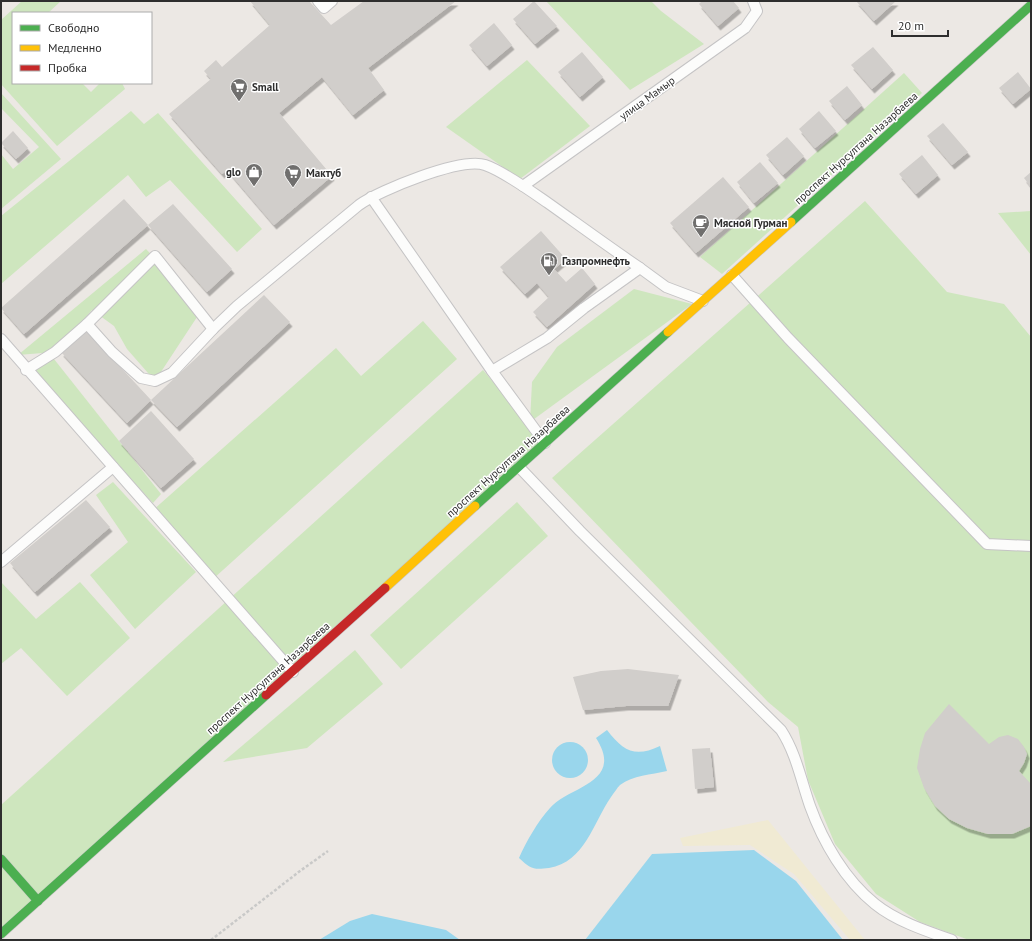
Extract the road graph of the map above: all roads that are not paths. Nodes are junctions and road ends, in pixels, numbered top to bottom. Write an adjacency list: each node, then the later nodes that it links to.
1 (318, 1): 2 (lane)
2 (332, 1)
3 (753, 1): 6 (lane, улица Мамыр)
4 (1018, 1): 5 (main road)
5 (1029, 10): 9 (main road, проспект Нурсултана Назарбаева)
6 (523, 186): 7 (lane); 8 (lane)
7 (371, 197): 12 (lane); 15 (lane)
8 (640, 268): 10 (lane); 15 (lane)
9 (732, 275): 10 (main road, проспект Нурсултана Назарбаева); 19 (lane)
10 (703, 301): 16 (main road, проспект Нурсултана Назарбаева)
11 (87, 324): 12 (lane); 12 (lane); 14 (lane)
12 (212, 329)
13 (1, 339): 14 (lane)
14 (26, 370): 17 (lane)
15 (492, 371): 16 (lane)
16 (545, 443): 18 (main road, проспект Нурсултана Назарбаева)
17 (113, 467): 20 (lane); 21 (lane)
18 (520, 467): 21 (main road, проспект Нурсултана Назарбаева); 25 (lane)
19 (1031, 546)
20 (1, 562)
21 (293, 672): 23 (main road, проспект Нурсултана Назарбаева)
22 (1, 859): 23 (main road)
23 (38, 901): 24 (main road, проспект Нурсултана Назарбаева)
24 (1, 934)
25 (952, 940)

